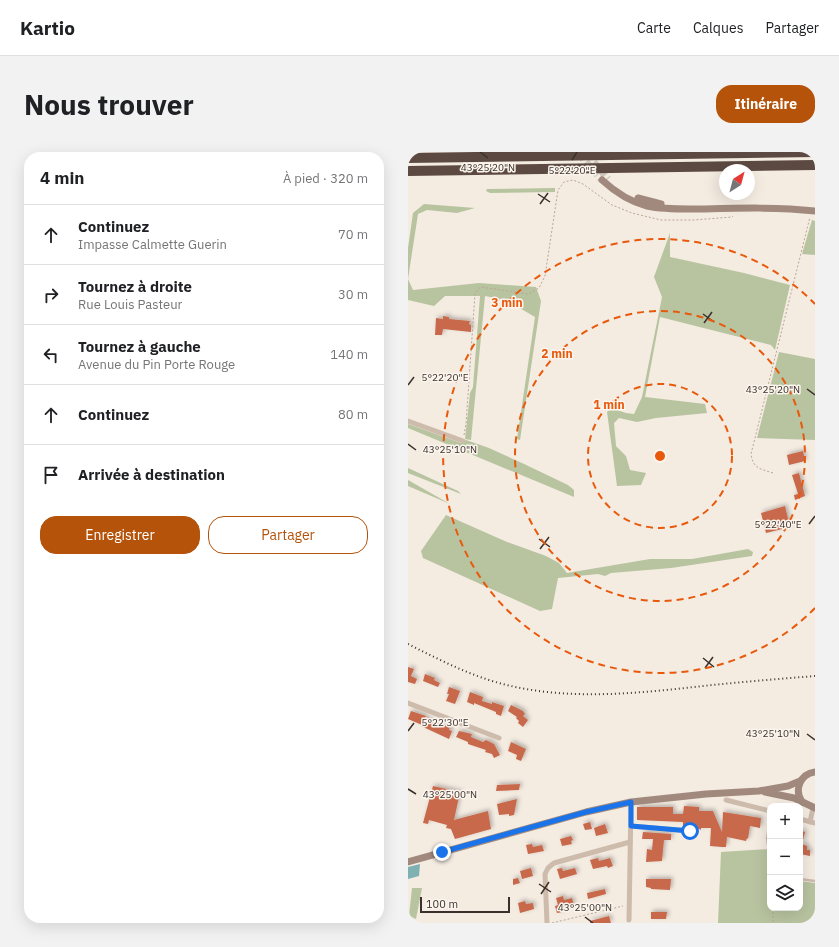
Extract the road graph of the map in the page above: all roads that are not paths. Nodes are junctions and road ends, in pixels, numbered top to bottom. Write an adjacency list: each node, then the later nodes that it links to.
1 (433, 152): 3 (highway)
2 (815, 152): 3 (highway)
3 (561, 156): 4 (highway)
4 (408, 158)
5 (815, 165): 6 (highway)
6 (408, 171)
7 (605, 179): 8 (main road)
8 (813, 211)
9 (408, 421): 10 (street)
10 (463, 441)
11 (408, 703): 12 (street)
12 (499, 738)
13 (815, 772): 14 (main road)
14 (800, 781): 15 (main road); 18 (main road)
15 (759, 791): 17 (main road); 18 (main road)
16 (726, 800): 20 (street)
17 (631, 802): 22 (street); 25 (main road)
18 (804, 804): 19 (main road)
19 (814, 808): 21 (street)
20 (767, 810)
21 (812, 822)
22 (631, 826): 23 (street); 24 (street)
23 (690, 831)
24 (630, 842): 28 (street); 29 (street)
25 (408, 861)
26 (803, 879): 27 (lane)
27 (815, 881)
28 (629, 920)
29 (547, 923)

